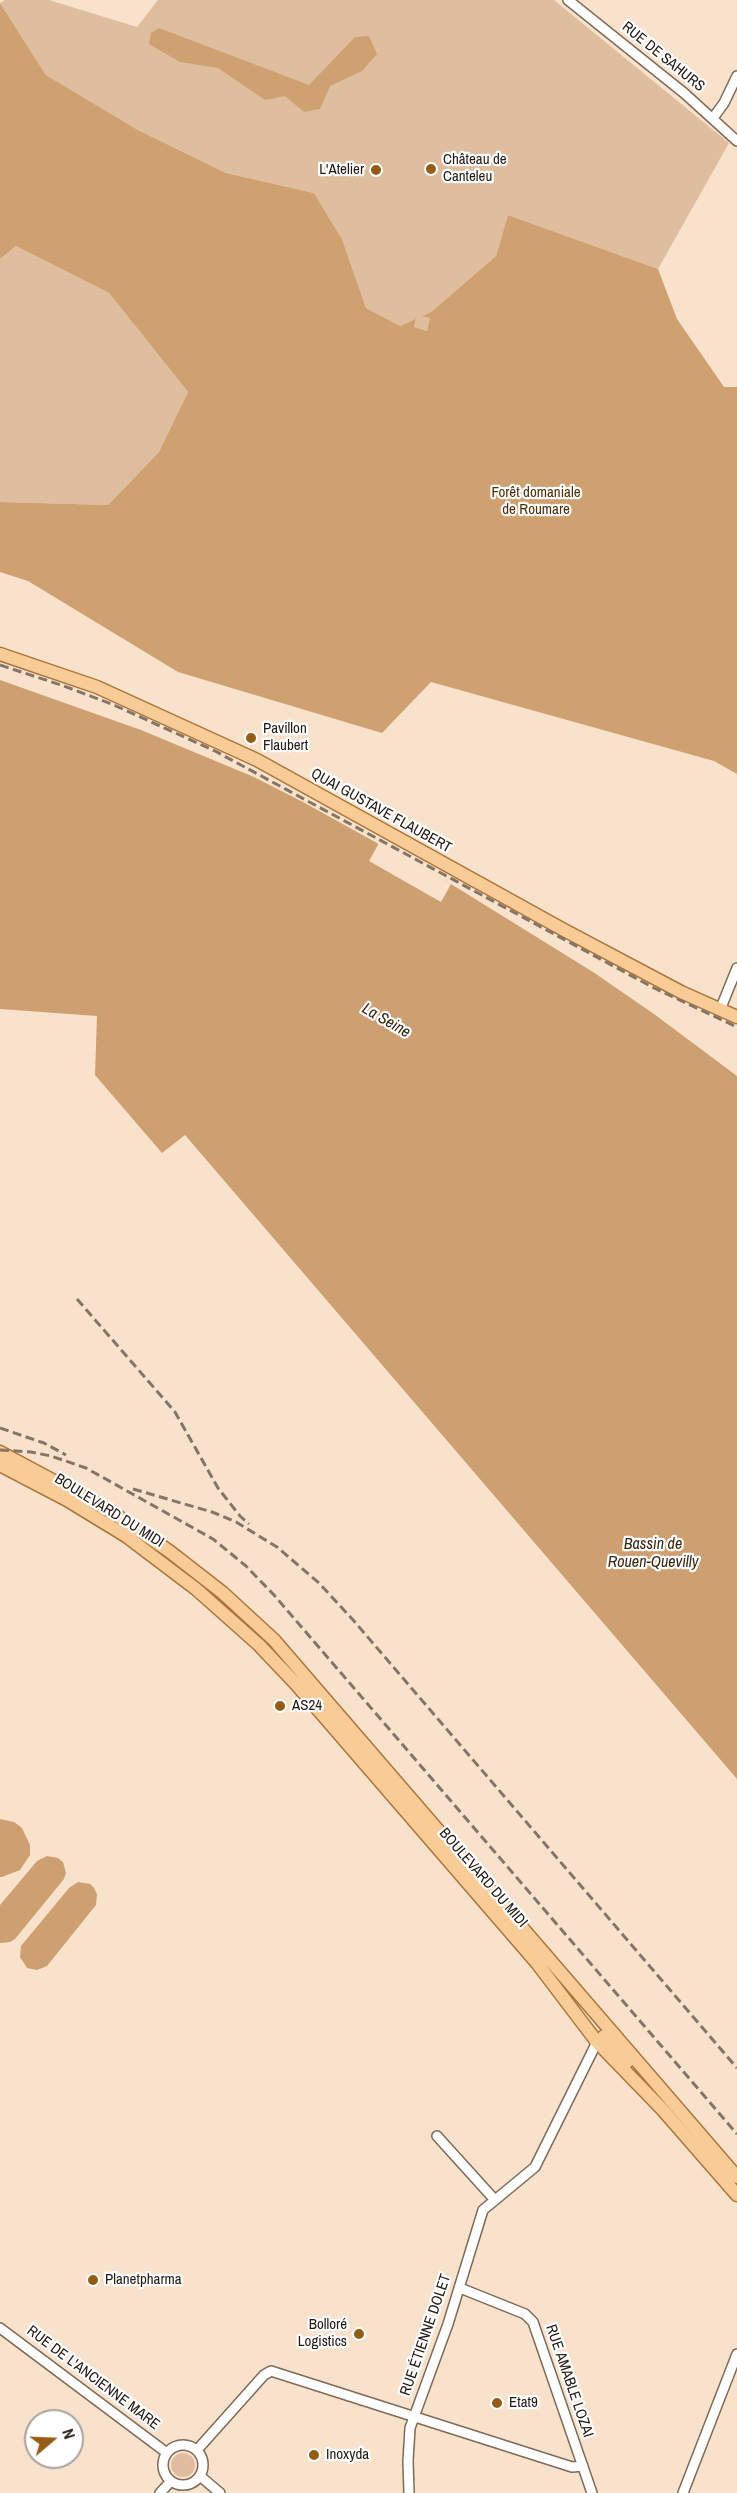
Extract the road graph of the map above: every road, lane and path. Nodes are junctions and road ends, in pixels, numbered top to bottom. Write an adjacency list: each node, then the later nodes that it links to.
1 (568, 0): 3 (street, RUE DE SAHURS)
2 (737, 76): 3 (street)
3 (713, 118): 4 (street, RUE DE SAHURS)
4 (737, 141)
5 (0, 654): 7 (main road, QUAI GUSTAVE FLAUBERT)
6 (737, 968): 7 (street)
7 (720, 1010): 8 (main road, QUAI GUSTAVE FLAUBERT)
8 (737, 1017)
9 (0, 1452): 11 (main road, BOULEVARD DU MIDI)
10 (0, 1465): 12 (main road, BOULEVARD DU MIDI)
11 (189, 1565): 12 (main road, BOULEVARD DU MIDI); 13 (main road, BOULEVARD DU MIDI)
12 (199, 1587): 13 (main road, BOULEVARD DU MIDI); 14 (main road, BOULEVARD DU MIDI)
13 (278, 1644): 14 (main road, BOULEVARD DU MIDI)
14 (602, 2034): 16 (main road, BOULEVARD DU MIDI); 17 (main road, BOULEVARD DU MIDI); 18 (street, RUE ÉTIENNE DOLET)
15 (437, 2136): 18 (street)
16 (737, 2177)
17 (737, 2195)
18 (497, 2197): 19 (street, RUE ÉTIENNE DOLET)
19 (460, 2288): 22 (street, RUE ÉTIENNE DOLET); 25 (street, RUE AMABLE LOZAI)
20 (0, 2328): 24 (street, RUE DE L'ANCIENNE MARE)
21 (737, 2354): 32 (street)
22 (414, 2416): 23 (street); 25 (street); 30 (street, RUE ÉTIENNE DOLET)
23 (197, 2450): 24 (street); 26 (street)
24 (167, 2453): 27 (street)
25 (583, 2466): 31 (street, RUE AMABLE LOZAI)
26 (201, 2476): 27 (street); 29 (street)
27 (171, 2481): 28 (street)
28 (160, 2493)
29 (220, 2493)
30 (409, 2493)
31 (592, 2493)
32 (684, 2493)

